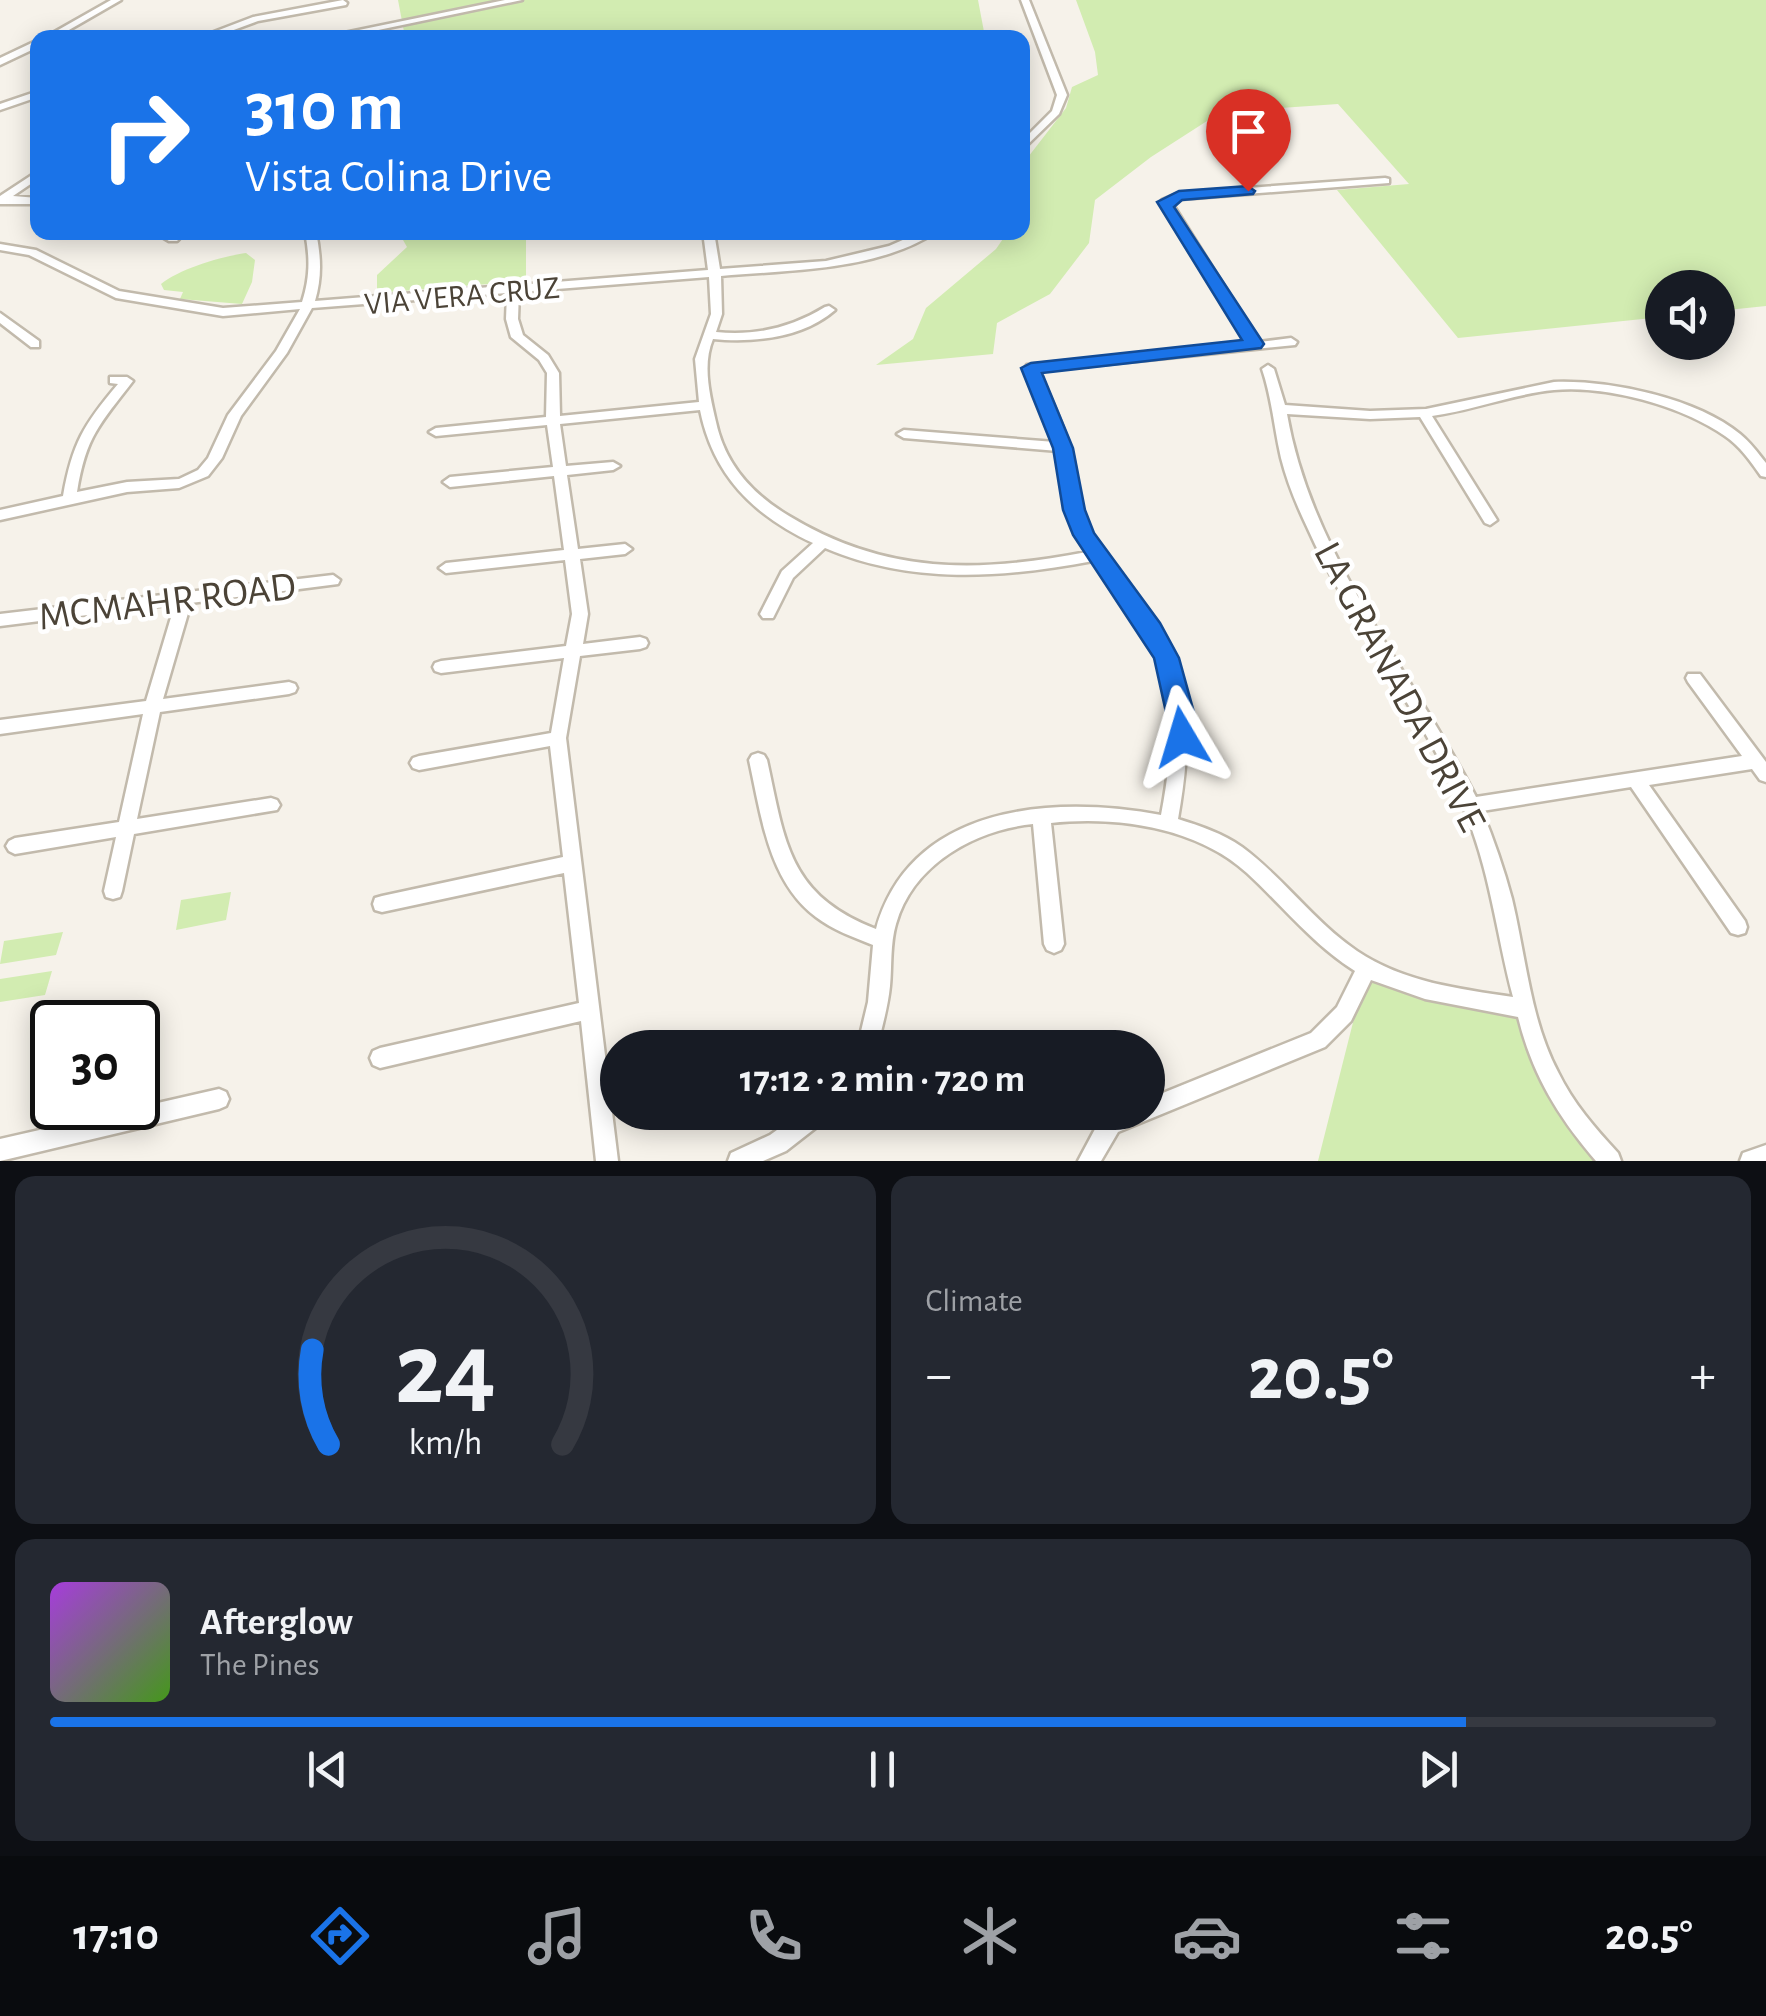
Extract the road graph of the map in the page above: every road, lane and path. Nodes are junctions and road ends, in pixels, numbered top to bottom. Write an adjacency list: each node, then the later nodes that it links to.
1 (117, 0): 5 (street)
2 (518, 0): 7 (street)
3 (1025, 0): 12 (street)
4 (343, 2): 6 (street); 7 (street)
5 (63, 30)
6 (226, 30)
7 (352, 30)
8 (30, 47): 9 (street)
9 (0, 62)
10 (30, 97): 11 (street)
11 (0, 107)
12 (1030, 139)
13 (30, 180): 15 (street)
14 (1384, 181): 29 (street)
15 (1, 200): 16 (street)
16 (30, 202)
17 (313, 240): 23 (street)
18 (709, 240): 21 (street)
19 (910, 240): 21 (street, VIA VERA CRUZ)
20 (0, 247): 23 (street, VIA VERA CRUZ)
21 (713, 274): 22 (street, VIA VERA CRUZ); 26 (street)
22 (514, 290): 23 (street, VIA VERA CRUZ); 35 (street)
23 (305, 309): 43 (street)
24 (828, 310): 26 (street)
25 (0, 317): 28 (street)
26 (708, 335): 32 (street)
27 (1291, 342): 29 (street)
28 (35, 344)
29 (1254, 344): 38 (street)
30 (1268, 370): 33 (street, LA GRANADA DRIVE)
31 (114, 380): 43 (street)
32 (708, 405): 35 (street); 46 (street)
33 (1279, 409): 34 (street); 68 (street, LA GRANADA DRIVE)
34 (1424, 413): 41 (street); 45 (street)
35 (553, 420): 36 (street); 40 (street)
36 (436, 432)
37 (904, 434): 38 (street)
38 (1063, 448): 49 (street)
39 (613, 466): 40 (street)
40 (559, 471): 42 (street); 48 (street)
41 (1766, 473)
42 (450, 482)
43 (69, 500): 44 (street)
44 (0, 516)
45 (1490, 520)
46 (823, 542): 49 (street); 53 (street)
47 (625, 548): 48 (street)
48 (571, 554): 50 (street); 56 (street)
49 (1098, 555): 70 (street)
50 (446, 568)
51 (334, 580): 52 (street, MCMAHR ROAD)
52 (184, 600): 54 (street, MCMAHR ROAD); 60 (street)
53 (768, 614)
54 (0, 620)
55 (640, 643): 56 (street)
56 (575, 652): 57 (street); 62 (street)
57 (440, 667)
58 (1694, 678): 65 (street)
59 (289, 688): 60 (street)
60 (153, 706): 61 (street); 71 (street)
61 (0, 727)
62 (558, 738): 64 (street); 73 (street)
63 (758, 760): 77 (street)
64 (420, 763)
65 (1761, 768): 66 (street)
66 (1636, 780): 68 (street); 76 (street)
67 (272, 805): 71 (street)
68 (1471, 806): 80 (street, LA GRANADA DRIVE)
69 (1041, 816): 70 (street); 77 (street); 78 (street)
70 (1168, 823): 79 (street)
71 (127, 827): 72 (street); 74 (street)
72 (15, 846)
73 (572, 863): 75 (street); 81 (street)
74 (113, 890)
75 (382, 904)
76 (1738, 927)
77 (882, 940): 82 (street)
78 (1054, 944)
79 (1366, 968): 80 (street); 85 (street)
80 (1522, 1008): 93 (street, LA GRANADA DRIVE)
81 (589, 1010): 83 (street); 90 (street)
82 (872, 1030)
83 (380, 1058)
84 (219, 1099): 88 (street)
85 (1165, 1102)
86 (796, 1130): 91 (street)
87 (1107, 1130): 92 (street)
88 (0, 1150)
89 (1766, 1156): 94 (street)
90 (607, 1161)
91 (739, 1161)
92 (1090, 1161)
93 (1610, 1161)
94 (1752, 1161)

